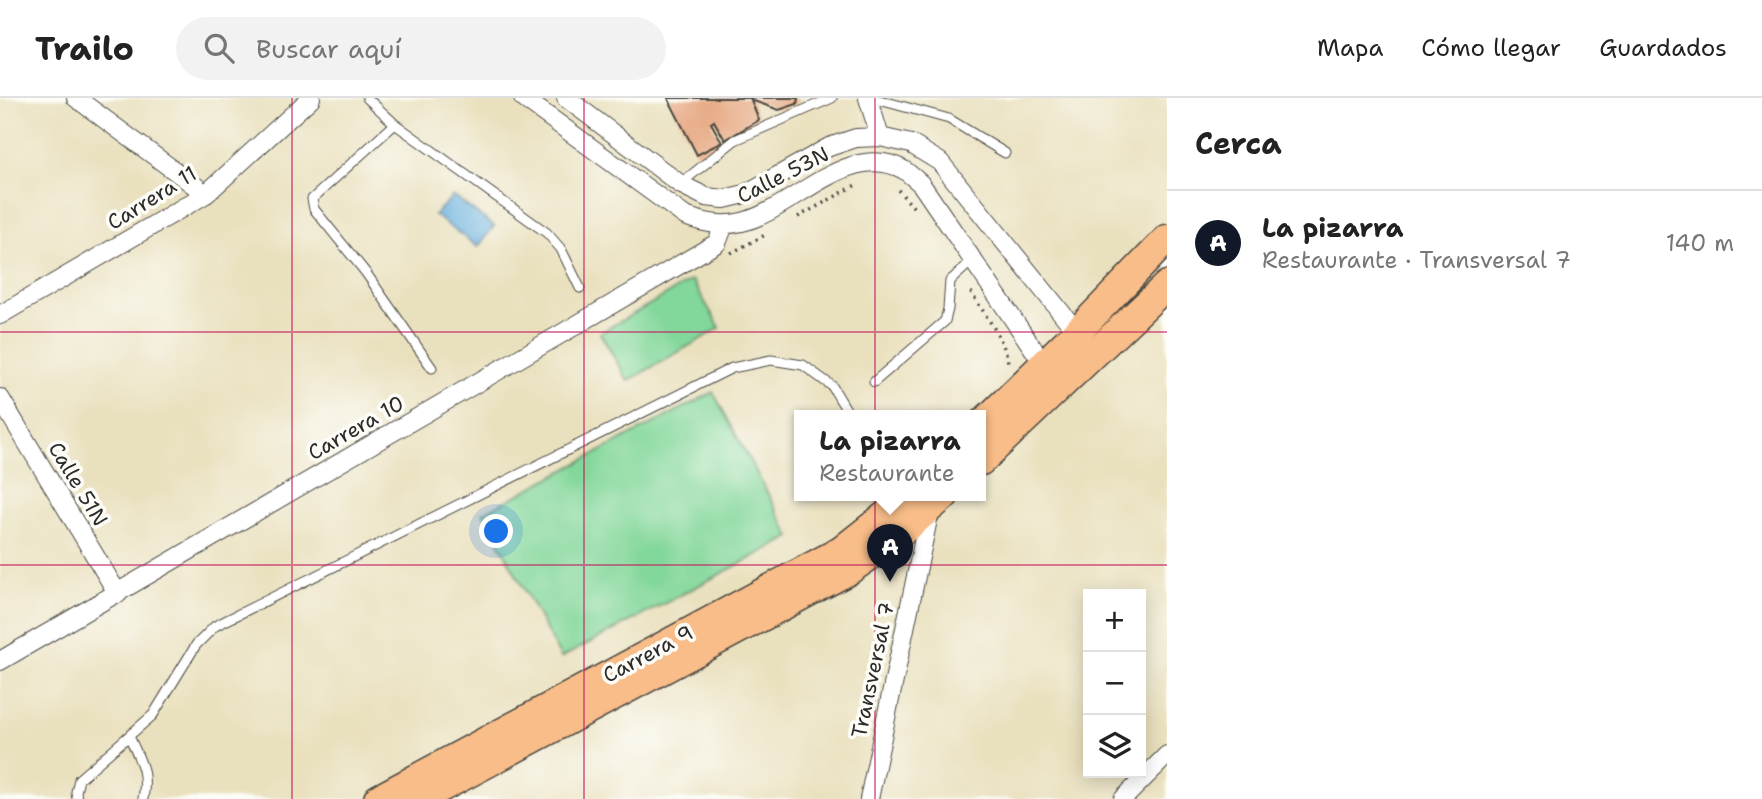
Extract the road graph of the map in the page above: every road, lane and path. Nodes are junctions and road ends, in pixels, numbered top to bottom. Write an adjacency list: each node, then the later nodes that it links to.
1 (76, 98): 14 (street)
2 (311, 98): 14 (street, Carrera 11)
3 (367, 98): 8 (lane)
4 (523, 98): 17 (street, Calle 53N)
5 (566, 98): 12 (street, Calle 53N)
6 (832, 98): 12 (lane)
7 (870, 98): 9 (street); 10 (lane)
8 (396, 124): 24 (lane); 28 (lane)
9 (880, 137): 12 (street, Calle 53N); 26 (street, Calle 53N)
10 (1005, 153)
11 (864, 181): 16 (path)
12 (680, 184)
13 (895, 187): 15 (path)
14 (206, 194): 25 (street, Carrera 11)
15 (919, 214)
16 (791, 221)
17 (724, 225): 21 (street, Calle 53N); 38 (street, Carrera 10)
18 (767, 234): 20 (path)
19 (1167, 239): 26 (main road)
20 (731, 253)
21 (973, 260): 22 (lane); 27 (street, Calle 53N)
22 (958, 272): 29 (path); 30 (lane)
23 (1167, 285): 34 (main road)
24 (580, 288)
25 (0, 315)
26 (1077, 332): 27 (main road)
27 (1043, 363): 33 (main road)
28 (432, 368)
29 (1007, 375)
30 (874, 382)
31 (0, 398): 38 (street, Calle 51N)
32 (846, 410): 40 (lane)
33 (986, 420)
34 (986, 456)
35 (916, 501): 45 (main road, Carrera 9)
36 (916, 501): 46 (main road, Carrera 9)
37 (917, 501): 47 (street, Transversal 7)
38 (118, 594): 39 (street, Carrera 10)
39 (0, 661)
40 (129, 736): 43 (lane); 44 (lane)
41 (1167, 755): 42 (street)
42 (1132, 796)
43 (77, 799)
44 (143, 799)
45 (378, 799)
46 (421, 799)
47 (869, 799)

